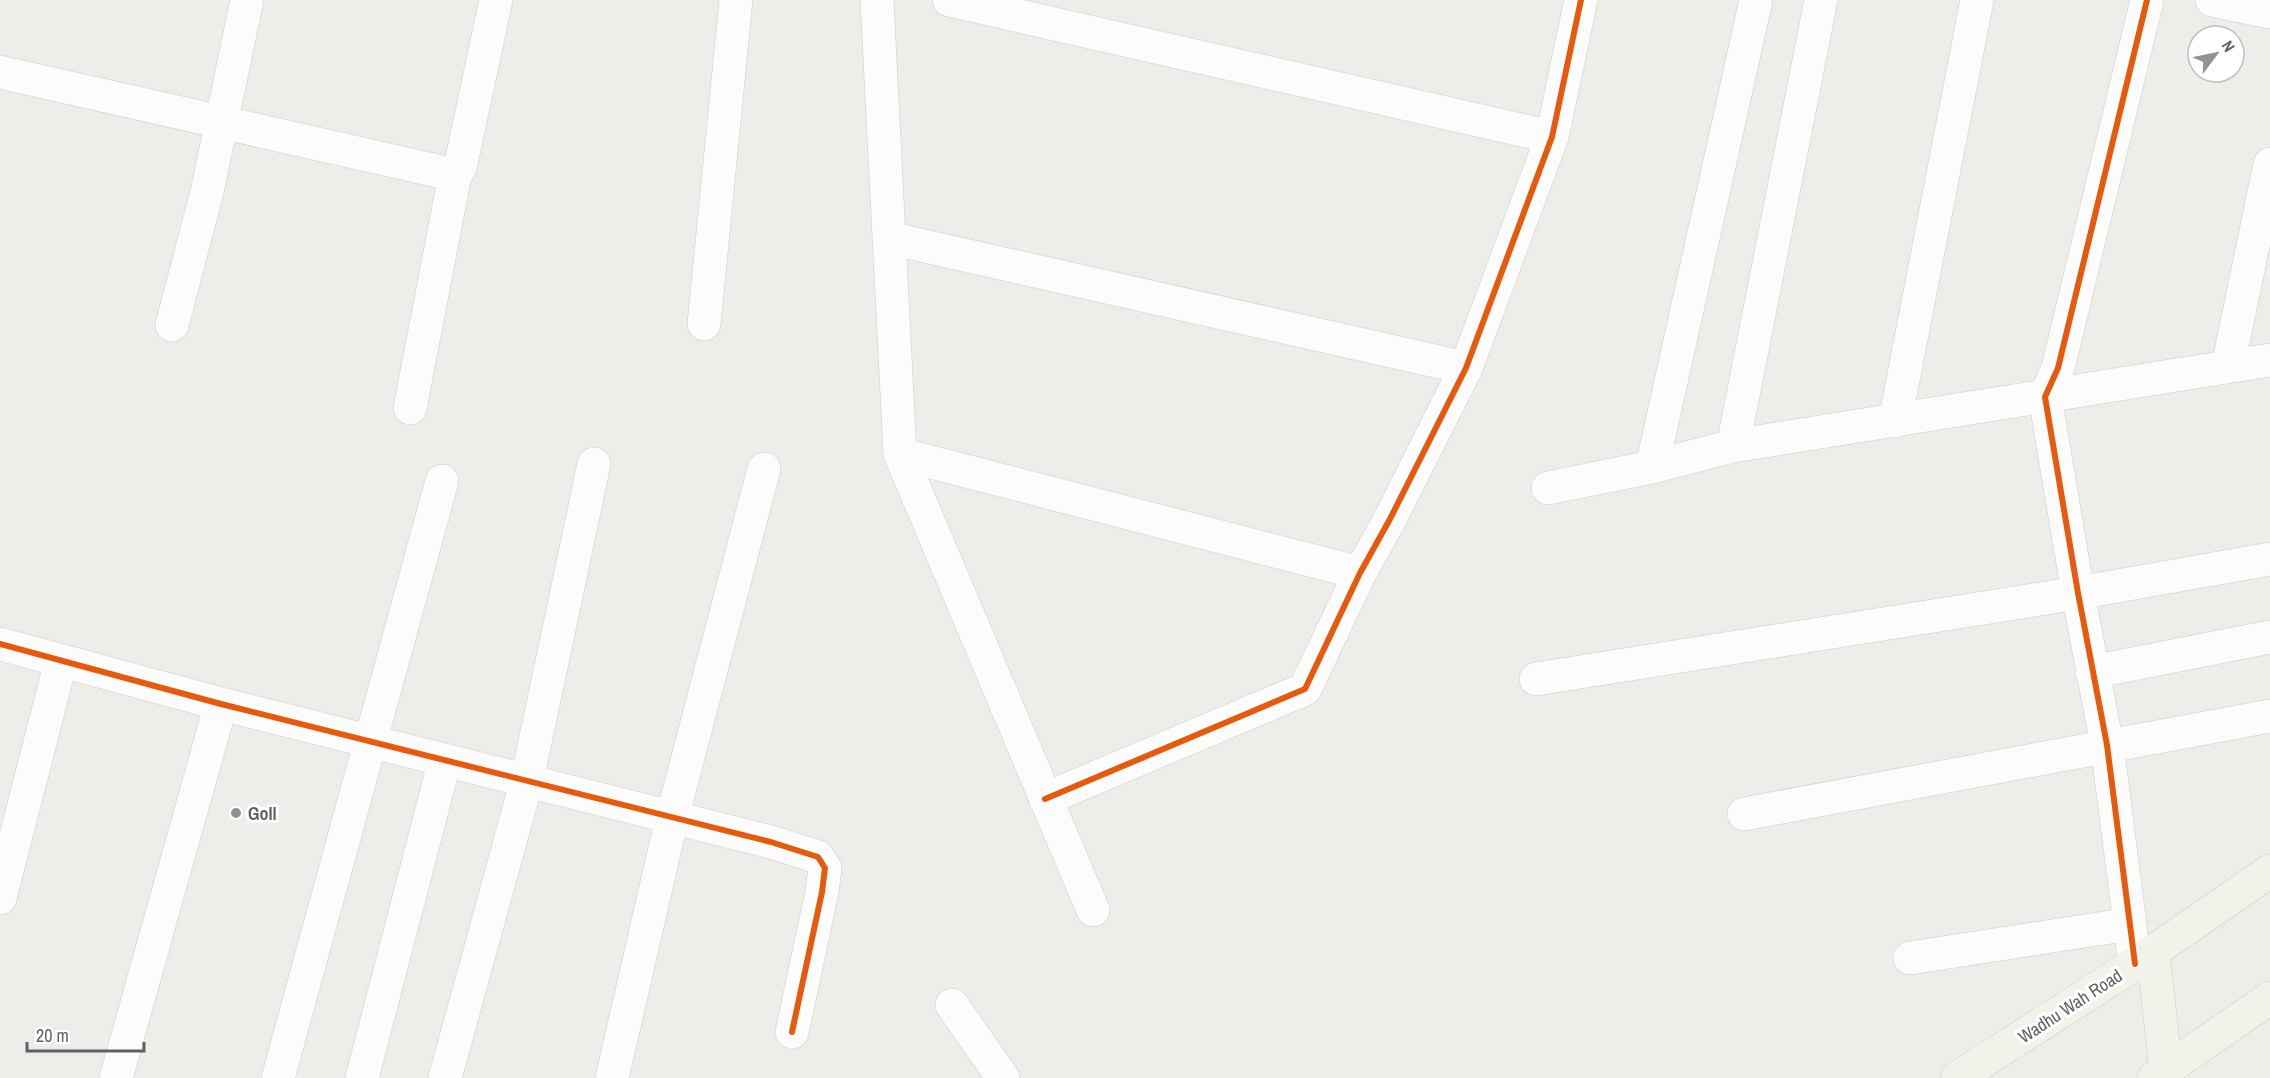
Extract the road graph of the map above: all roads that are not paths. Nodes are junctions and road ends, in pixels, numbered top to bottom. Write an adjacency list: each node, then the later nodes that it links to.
1 (247, 0): 14 (street)
2 (496, 0): 17 (street)
3 (736, 0): 19 (street)
4 (877, 0): 18 (street)
5 (949, 0): 15 (street)
6 (1581, 0): 15 (street)
7 (1756, 0): 30 (street)
8 (1821, 0): 27 (street)
9 (1977, 0): 26 (street)
10 (2147, 0): 24 (street)
11 (2212, 0): 12 (street)
12 (2270, 12)
13 (0, 72): 14 (street)
14 (222, 124): 17 (street); 20 (street)
15 (1552, 137): 23 (street)
16 (2270, 164): 22 (street)
17 (455, 175): 25 (street)
18 (889, 238): 23 (street); 28 (street)
19 (704, 324)
20 (172, 325)
21 (2270, 360): 22 (street)
22 (2228, 366): 24 (street)
23 (1466, 368): 35 (street)
24 (2045, 397): 26 (street); 36 (street)
25 (410, 408)
26 (1895, 421): 27 (street)
27 (1733, 446): 30 (street)
28 (900, 454): 35 (street); 48 (street)
29 (594, 464): 47 (street)
30 (1652, 467): 33 (street)
31 (764, 469): 50 (street)
32 (442, 481): 44 (street)
33 (1548, 488)
34 (2270, 559): 36 (street)
35 (1360, 573): 48 (street)
36 (2078, 593): 40 (street); 41 (street)
37 (2270, 637): 40 (street)
38 (0, 644): 39 (street)
39 (61, 661): 42 (street); 52 (street)
40 (2092, 672): 45 (street)
41 (1536, 679)
42 (221, 704): 44 (street); 61 (street)
43 (2270, 716): 45 (street)
44 (369, 741): 46 (street); 62 (street)
45 (2107, 746): 49 (street); 54 (street)
46 (445, 760): 47 (street); 63 (street)
47 (526, 780): 50 (street); 64 (street)
48 (1045, 799): 53 (street)
49 (1744, 814)
50 (672, 818): 59 (street); 65 (street)
51 (2270, 871): 56 (main road, Wadhu Wah Road)
52 (0, 898)
53 (1093, 910)
54 (2130, 924): 55 (street); 56 (street)
55 (1910, 958)
56 (2144, 958): 60 (main road); 67 (main road, Wadhu Wah Road)
57 (2268, 1001): 60 (main road)
58 (952, 1005): 66 (street)
59 (792, 1032)
60 (2160, 1074)
61 (116, 1078)
62 (278, 1078)
63 (362, 1078)
64 (445, 1078)
65 (612, 1078)
66 (1003, 1078)
67 (1957, 1078)

